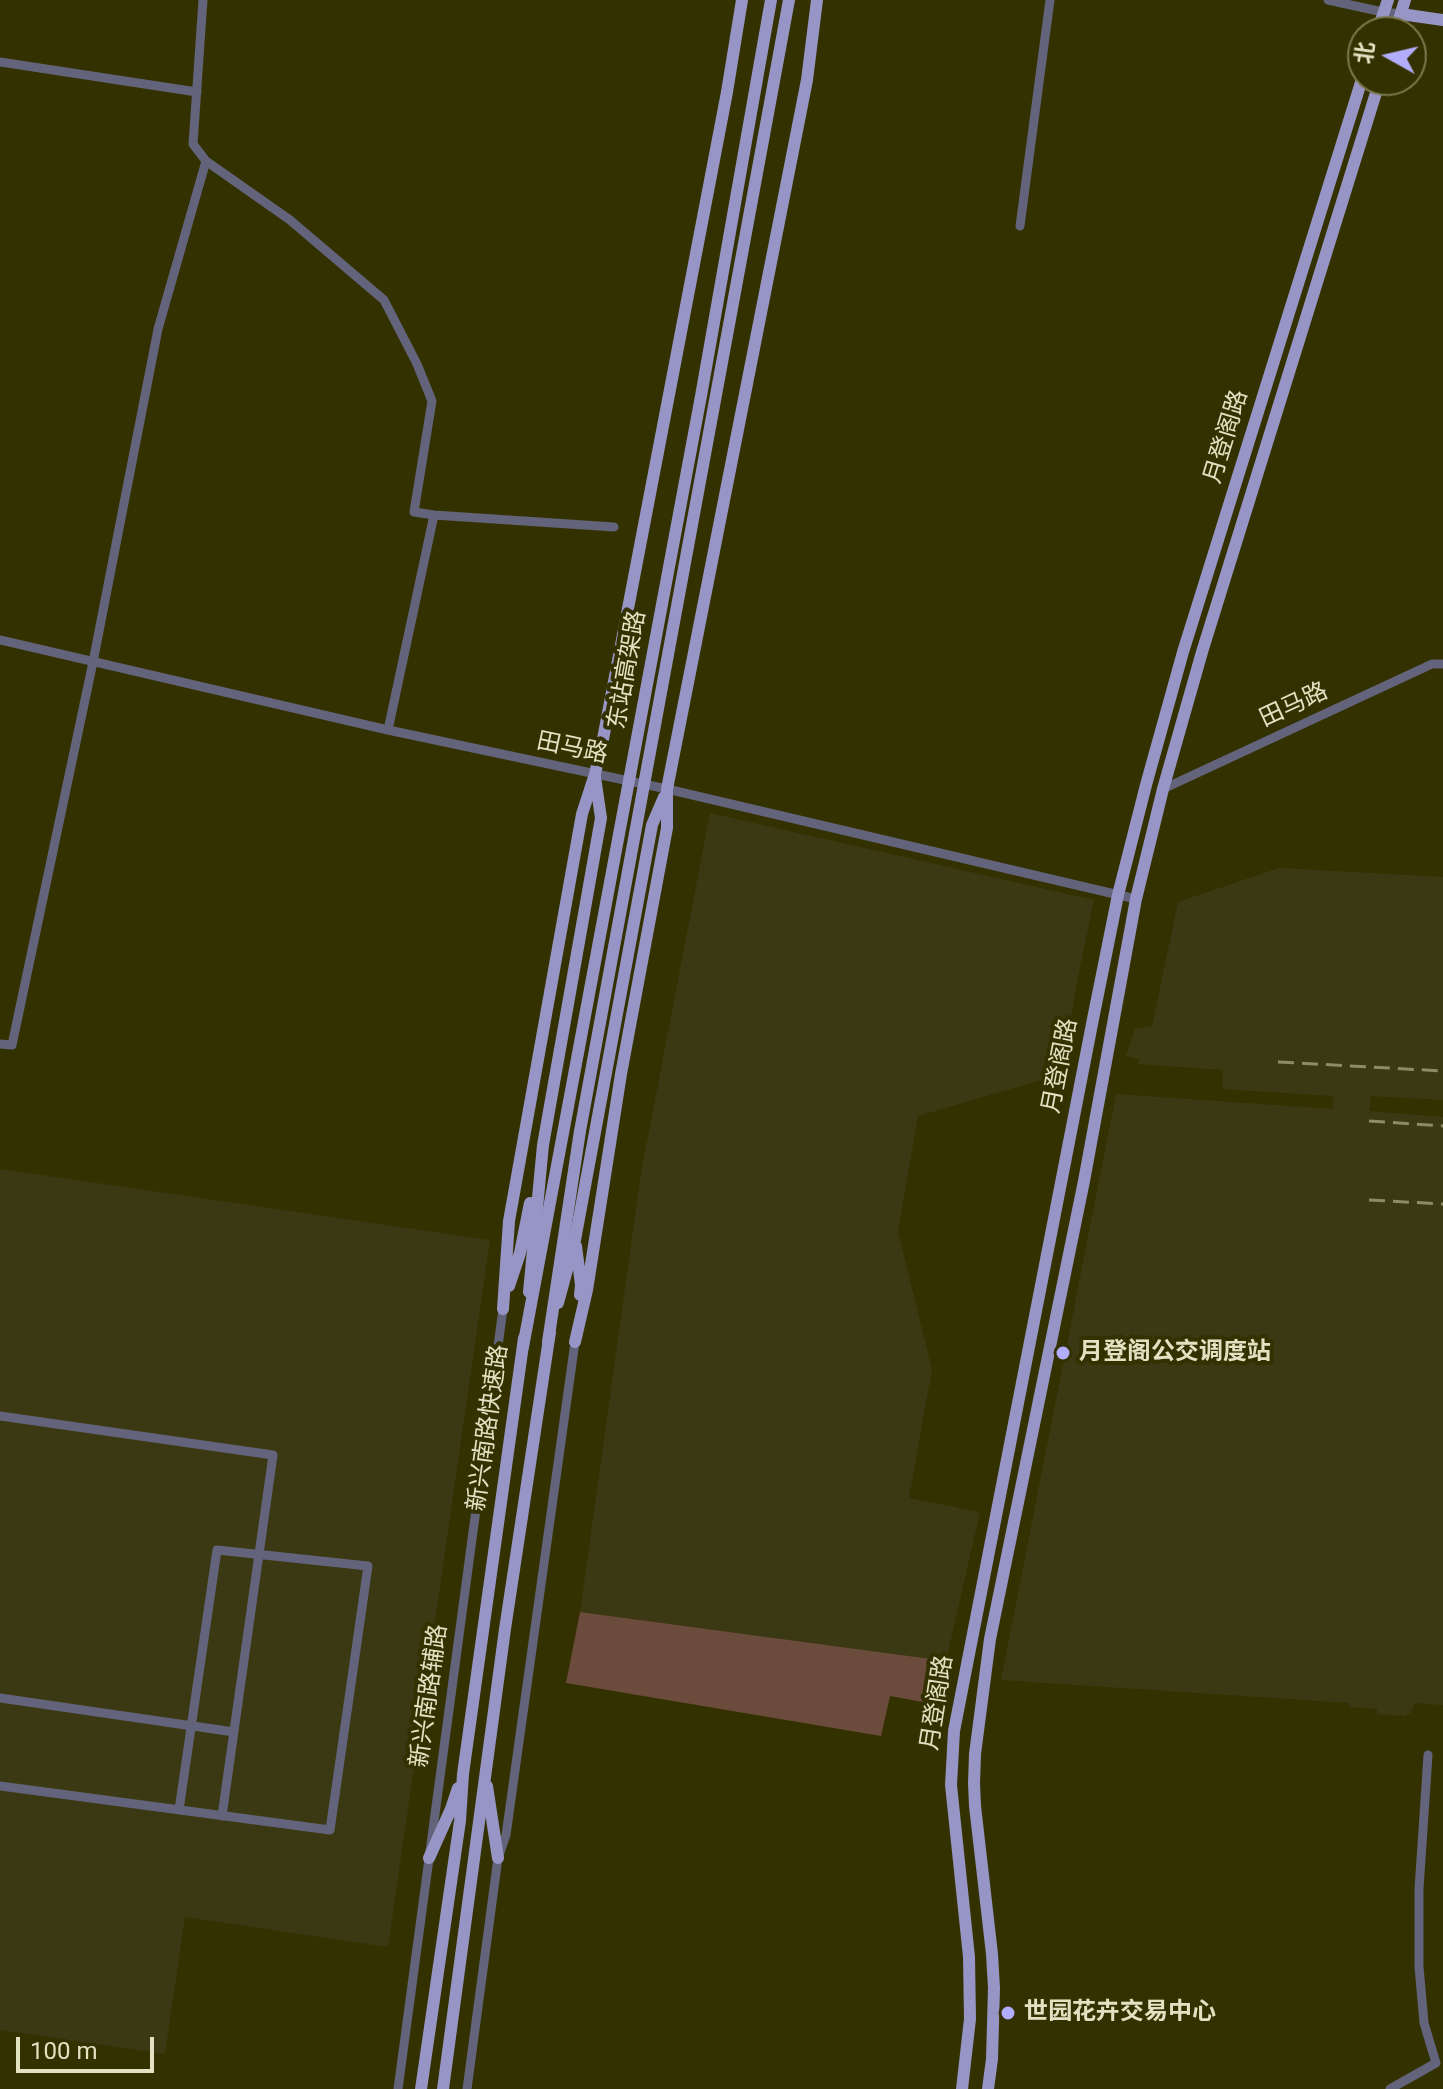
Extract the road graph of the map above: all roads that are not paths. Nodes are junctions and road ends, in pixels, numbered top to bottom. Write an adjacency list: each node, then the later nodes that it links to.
1 (203, 0): 13 (street)
2 (742, 0): 24 (main road)
3 (771, 0): 35 (main road, 东站高架路, bridge)
4 (789, 0): 33 (main road, 东站高架路, bridge)
5 (817, 0): 25 (main road)
6 (1050, 0): 17 (street)
7 (1328, 0): 9 (street)
8 (1405, 0): 10 (main road)
9 (1387, 4): 10 (street)
10 (1401, 14): 11 (main road)
11 (1443, 20)
12 (0, 62): 13 (street)
13 (197, 92): 16 (street)
14 (1357, 96): 27 (main road, 月登阁路)
15 (1375, 96): 26 (main road, 月登阁路)
16 (206, 161): 18 (street); 21 (street)
17 (1020, 226)
18 (434, 515): 19 (street); 23 (street)
19 (614, 527)
20 (0, 640): 21 (street, 田马路)
21 (93, 662): 23 (street, 田马路); 29 (street)
22 (1443, 664): 26 (street, 田马路)
23 (388, 730): 24 (street, 田马路)
24 (595, 774): 25 (street, 田马路); 30 (main road, 新兴南路快速路); 32 (main road)
25 (667, 789): 27 (street, 田马路); 31 (main road, 新兴南路快速路); 34 (main road)
26 (1163, 789): 28 (main road, 月登阁路)
27 (1118, 895): 28 (street, 田马路); 53 (main road, 月登阁路)
28 (1136, 899): 54 (main road, 月登阁路)
29 (0, 1044)
30 (543, 1145): 32 (main road); 35 (main road, 新兴南路快速路)
31 (575, 1240): 33 (main road, 新兴南路快速路); 34 (main road)
32 (503, 1309): 47 (street, 新兴南路辅路)
33 (548, 1342): 42 (main road, 新兴南路快速路)
34 (575, 1342): 48 (street)
35 (523, 1347): 43 (main road, 新兴南路快速路)
36 (0, 1416): 37 (street)
37 (259, 1554): 39 (street); 40 (street); 46 (street)
38 (0, 1698): 39 (street)
39 (191, 1725): 40 (street); 45 (street)
40 (234, 1732): 46 (street)
41 (1428, 1755): 55 (street)
42 (485, 1773): 48 (main road); 51 (main road, 新兴南路快速路)
43 (463, 1774): 47 (main road); 50 (main road, 新兴南路快速路)
44 (0, 1786): 45 (street)
45 (179, 1810): 46 (street)
46 (222, 1816)
47 (429, 1858): 49 (street, 新兴南路辅路)
48 (498, 1858): 52 (street)
49 (398, 2089)
50 (421, 2089)
51 (443, 2089)
52 (467, 2089)
53 (962, 2089)
54 (988, 2089)
55 (1390, 2089)

